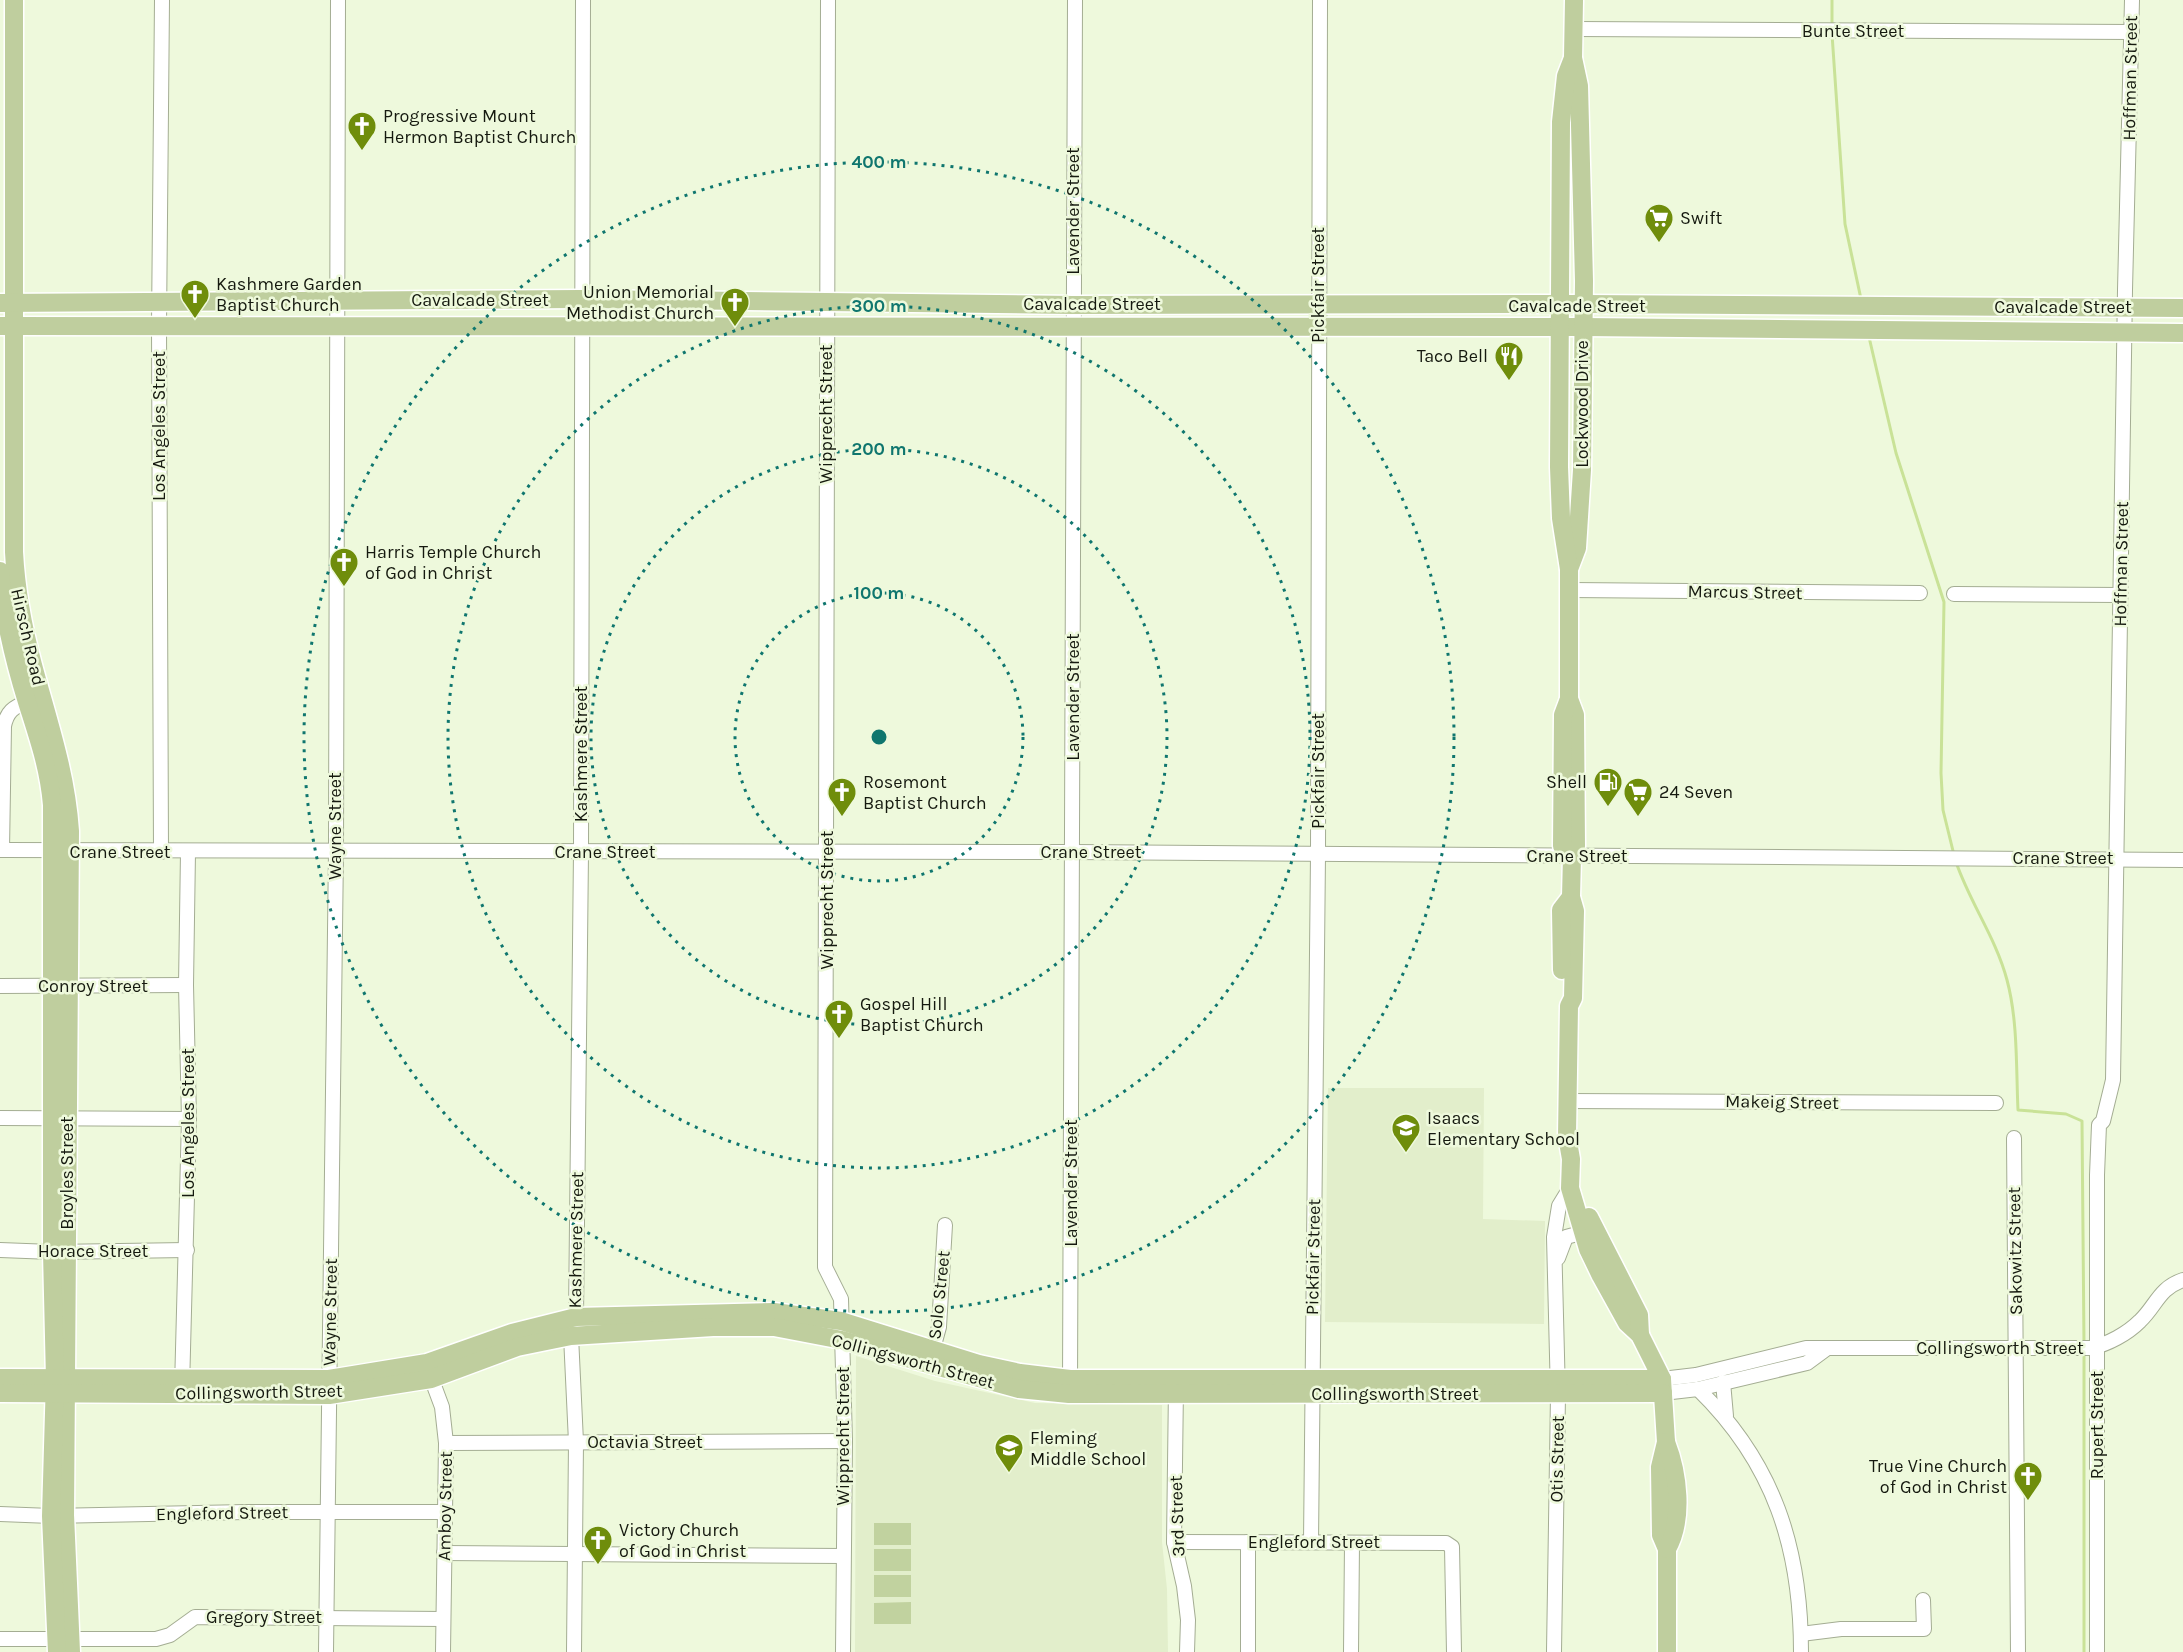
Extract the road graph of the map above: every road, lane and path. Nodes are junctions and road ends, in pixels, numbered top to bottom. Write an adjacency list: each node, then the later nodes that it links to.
1 (14, 0): 10 (main road, Hirsch Road)
2 (162, 0): 18 (street, Los Angeles Street)
3 (338, 0): 20 (street, Wayne Street)
4 (583, 0): 16 (street, Kashmere Street)
5 (828, 0): 21 (street, Wipprecht Street)
6 (1075, 0): 24 (street, Lavender Street)
7 (1320, 0): 28 (street, Pickfair Street)
8 (1574, 0): 11 (main road, Lockwood Drive)
9 (2132, 0): 12 (street, Hoffman Street)
10 (7, 21): 22 (main road, Hirsch Road)
11 (1574, 29): 12 (street, Bunte Street); 13 (main road, Lockwood Drive)
12 (2132, 32): 31 (street, Hoffman Street)
13 (1573, 58): 14 (main road, Lockwood Drive); 15 (main road, Lockwood Drive)
14 (1581, 151): 15 (main road); 26 (main road, Lockwood Drive)
15 (1561, 152): 25 (main road, Lockwood Drive)
16 (580, 299): 17 (main road, Cavalcade Street); 19 (main road, Cavalcade Street); 37 (street, Kashmere Street)
17 (456, 300): 20 (main road, Cavalcade Street); 36 (main road)
18 (160, 301): 20 (main road, Cavalcade Street); 22 (main road, Cavalcade Street); 33 (street, Los Angeles Street)
19 (703, 301): 21 (main road, Cavalcade Street); 38 (main road)
20 (336, 302): 35 (street, Wayne Street)
21 (826, 302): 23 (main road, Cavalcade Street); 39 (street, Wipprecht Street)
22 (6, 303): 34 (main road, Hirsch Road)
23 (949, 303): 24 (main road, Cavalcade Street); 40 (main road)
24 (1072, 304): 27 (main road, Cavalcade Street); 41 (street, Lavender Street)
25 (1561, 304): 26 (main road, Cavalcade Street); 28 (main road, Cavalcade Street); 42 (main road, Lockwood Drive)
26 (1584, 304): 29 (main road, Cavalcade Street); 43 (main road, Lockwood Drive)
27 (1196, 305): 28 (main road, Cavalcade Street); 44 (main road)
28 (1318, 306): 46 (street, Pickfair Street)
29 (1764, 306): 30 (main road, Cavalcade Street); 45 (main road)
30 (1939, 306): 31 (main road, Cavalcade Street); 47 (main road)
31 (2124, 307): 32 (main road, Cavalcade Street); 48 (street, Hoffman Street)
32 (2183, 308)
33 (159, 325): 34 (main road, Cavalcade Street); 35 (main road, Cavalcade Street); 62 (street, Los Angeles Street)
34 (6, 326): 53 (main road, Hirsch Road)
35 (336, 327): 36 (main road, Cavalcade Street); 61 (street, Wayne Street)
36 (456, 327): 37 (main road, Cavalcade Street)
37 (580, 327): 38 (main road, Cavalcade Street); 64 (street, Kashmere Street)
38 (702, 327): 39 (main road, Cavalcade Street)
39 (826, 327): 40 (main road, Cavalcade Street); 65 (street, Wipprecht Street)
40 (948, 327): 41 (main road, Cavalcade Street)
41 (1072, 327): 44 (main road, Cavalcade Street); 66 (street, Lavender Street)
42 (1560, 327): 43 (main road, Cavalcade Street); 46 (main road, Cavalcade Street); 50 (main road, Lockwood Drive)
43 (1583, 327): 45 (main road, Cavalcade Street); 51 (main road, Lockwood Drive)
44 (1195, 328): 46 (main road, Cavalcade Street)
45 (1764, 328): 47 (main road, Cavalcade Street)
46 (1318, 329): 67 (street, Pickfair Street)
47 (1940, 329): 48 (main road, Cavalcade Street)
48 (2124, 332): 49 (main road, Cavalcade Street); 57 (street, Hoffman Street)
49 (2183, 333)
50 (1559, 466): 51 (main road); 52 (main road, Lockwood Drive)
51 (1582, 470): 52 (main road, Lockwood Drive)
52 (1569, 569): 54 (main road, Lockwood Drive)
53 (4, 580): 58 (main road, Hirsch Road)
54 (1570, 590): 55 (street, Marcus Street); 68 (main road, Lockwood Drive)
55 (1920, 593)
56 (1954, 594): 57 (street)
57 (2121, 595): 69 (street, Hoffman Street)
58 (35, 700): 59 (street, Hirsch Road); 60 (main road, Broyles Street)
59 (1, 850): 60 (street, Crane Street)
60 (62, 851): 62 (street, Crane Street); 73 (main road, Broyles Street)
61 (336, 851): 63 (street, Crane Street); 64 (street, Crane Street); 108 (street, Wayne Street)
62 (161, 852): 63 (street, Crane Street)
63 (188, 852): 71 (street, Los Angeles Street)
64 (581, 852): 65 (street, Crane Street); 91 (street, Kashmere Street)
65 (827, 852): 66 (street, Crane Street); 92 (street, Wipprecht Street)
66 (1073, 852): 67 (street, Crane Street); 103 (street, Lavender Street)
67 (1318, 855): 68 (street, Crane Street); 105 (street, Pickfair Street)
68 (1572, 856): 69 (street, Crane Street); 74 (main road, Lockwood Drive)
69 (2116, 859): 70 (street, Crane Street); 79 (street, Hoffman Street)
70 (2183, 860)
71 (186, 985): 73 (street, Conroy Street); 78 (street, Los Angeles Street)
72 (0, 986): 73 (street, Conroy Street)
73 (62, 986): 77 (main road, Broyles Street)
74 (1567, 1101): 75 (street, Makeig Street); 81 (main road, Lockwood Drive)
75 (1996, 1103)
76 (0, 1118): 77 (street)
77 (60, 1118): 78 (street); 88 (main road, Broyles Street)
78 (189, 1119): 87 (street, Los Angeles Street)
79 (2099, 1125): 96 (street, Rupert Street)
80 (2014, 1138): 95 (street, Sakowitz Street)
81 (1571, 1167): 82 (main road, Lockwood Drive); 84 (main road, Lockwood Drive)
82 (1570, 1188): 84 (main road, Lockwood Drive); 85 (street, Otis Street)
83 (945, 1225): 98 (street, Solo Street)
84 (1587, 1226): 85 (street); 89 (street, Otis Street); 106 (main road, Lockwood Drive)
85 (1554, 1237): 89 (street, Otis Street)
86 (0, 1250): 88 (street, Horace Street)
87 (187, 1250): 88 (street, Horace Street); 102 (street, Los Angeles Street)
88 (60, 1252): 107 (main road, Broyles Street)
89 (1557, 1266): 109 (street, Otis Street)
90 (2183, 1280): 96 (street, Collingsworth Street)
91 (576, 1317): 92 (main road, Collingsworth Street); 93 (street, Kashmere Street); 99 (main road, Collingsworth Street)
92 (841, 1321): 94 (street, Wipprecht Street); 98 (main road, Collingsworth Street)
93 (571, 1336): 94 (main road, Collingsworth Street); 99 (main road, Collingsworth Street); 114 (street, Kashmere Street)
94 (842, 1340): 98 (main road, Collingsworth Street); 113 (street, Wipprecht Street)
95 (2016, 1348): 96 (street, Collingsworth Street); 97 (street, Collingsworth Street); 144 (street, Sakowitz Street)
96 (2089, 1348): 145 (street, Rupert Street)
97 (1826, 1349): 101 (street, Collingsworth Street); 106 (street, Collingsworth Street)
98 (931, 1357): 103 (main road, Collingsworth Street)
99 (429, 1371): 108 (main road, Collingsworth Street); 115 (street, Amboy Street)
100 (0, 1378): 107 (main road, Collingsworth Street)
101 (1723, 1382): 110 (street, Collingsworth Street); 112 (street)
102 (182, 1385): 107 (main road, Collingsworth Street); 108 (main road, Collingsworth Street)
103 (1070, 1386): 104 (main road, Collingsworth Street)
104 (1176, 1386): 105 (main road, Collingsworth Street); 120 (street, 3rd Street)
105 (1311, 1386): 109 (main road, Collingsworth Street); 122 (street, Pickfair Street)
106 (1663, 1386): 109 (main road, Collingsworth Street); 110 (street, Collingsworth Street); 142 (main road, Lockwood Drive)
107 (61, 1387): 111 (main road, Collingsworth Street); 119 (main road, Broyles Street)
108 (329, 1387): 116 (street, Wayne Street)
109 (1558, 1387): 141 (street, Otis Street)
110 (1698, 1389): 112 (street)
111 (0, 1393)
112 (1726, 1416): 130 (street)
113 (845, 1441): 114 (street, Octavia Street); 126 (street, Wipprecht Street)
114 (576, 1442): 115 (street, Octavia Street); 125 (street, Kashmere Street)
115 (446, 1443): 117 (street, Amboy Street)
116 (328, 1511): 117 (street, Engleford Street); 119 (street, Engleford Street); 128 (street, Wayne Street)
117 (444, 1512): 124 (street, Amboy Street)
118 (0, 1514): 119 (street, Engleford Street)
119 (58, 1516): 132 (main road, Broyles Street)
120 (1174, 1542): 121 (street, Engleford Street); 137 (street, 3rd Street)
121 (1248, 1542): 122 (street, Engleford Street); 138 (street)
122 (1311, 1542): 123 (street, Engleford Street)
123 (1352, 1543): 139 (street); 140 (street, Engleford Street)
124 (444, 1553): 125 (street); 129 (street, Amboy Street)
125 (574, 1554): 126 (street); 135 (street, Kashmere Street)
126 (843, 1556): 136 (street, Wipprecht Street)
127 (1923, 1600): 130 (street)
128 (327, 1617): 129 (street, Gregory Street); 132 (street, Gregory Street); 133 (street, Wayne Street)
129 (443, 1619): 134 (street, Amboy Street)
130 (1801, 1634): 143 (street)
131 (0, 1639): 132 (street, Gregory Street)
132 (63, 1645)
133 (326, 1652)
134 (443, 1652)
135 (574, 1652)
136 (843, 1652)
137 (1187, 1652)
138 (1248, 1652)
139 (1352, 1652)
140 (1454, 1652)
141 (1554, 1652)
142 (1667, 1652)
143 (1801, 1652)
144 (2018, 1652)
145 (2097, 1652)

